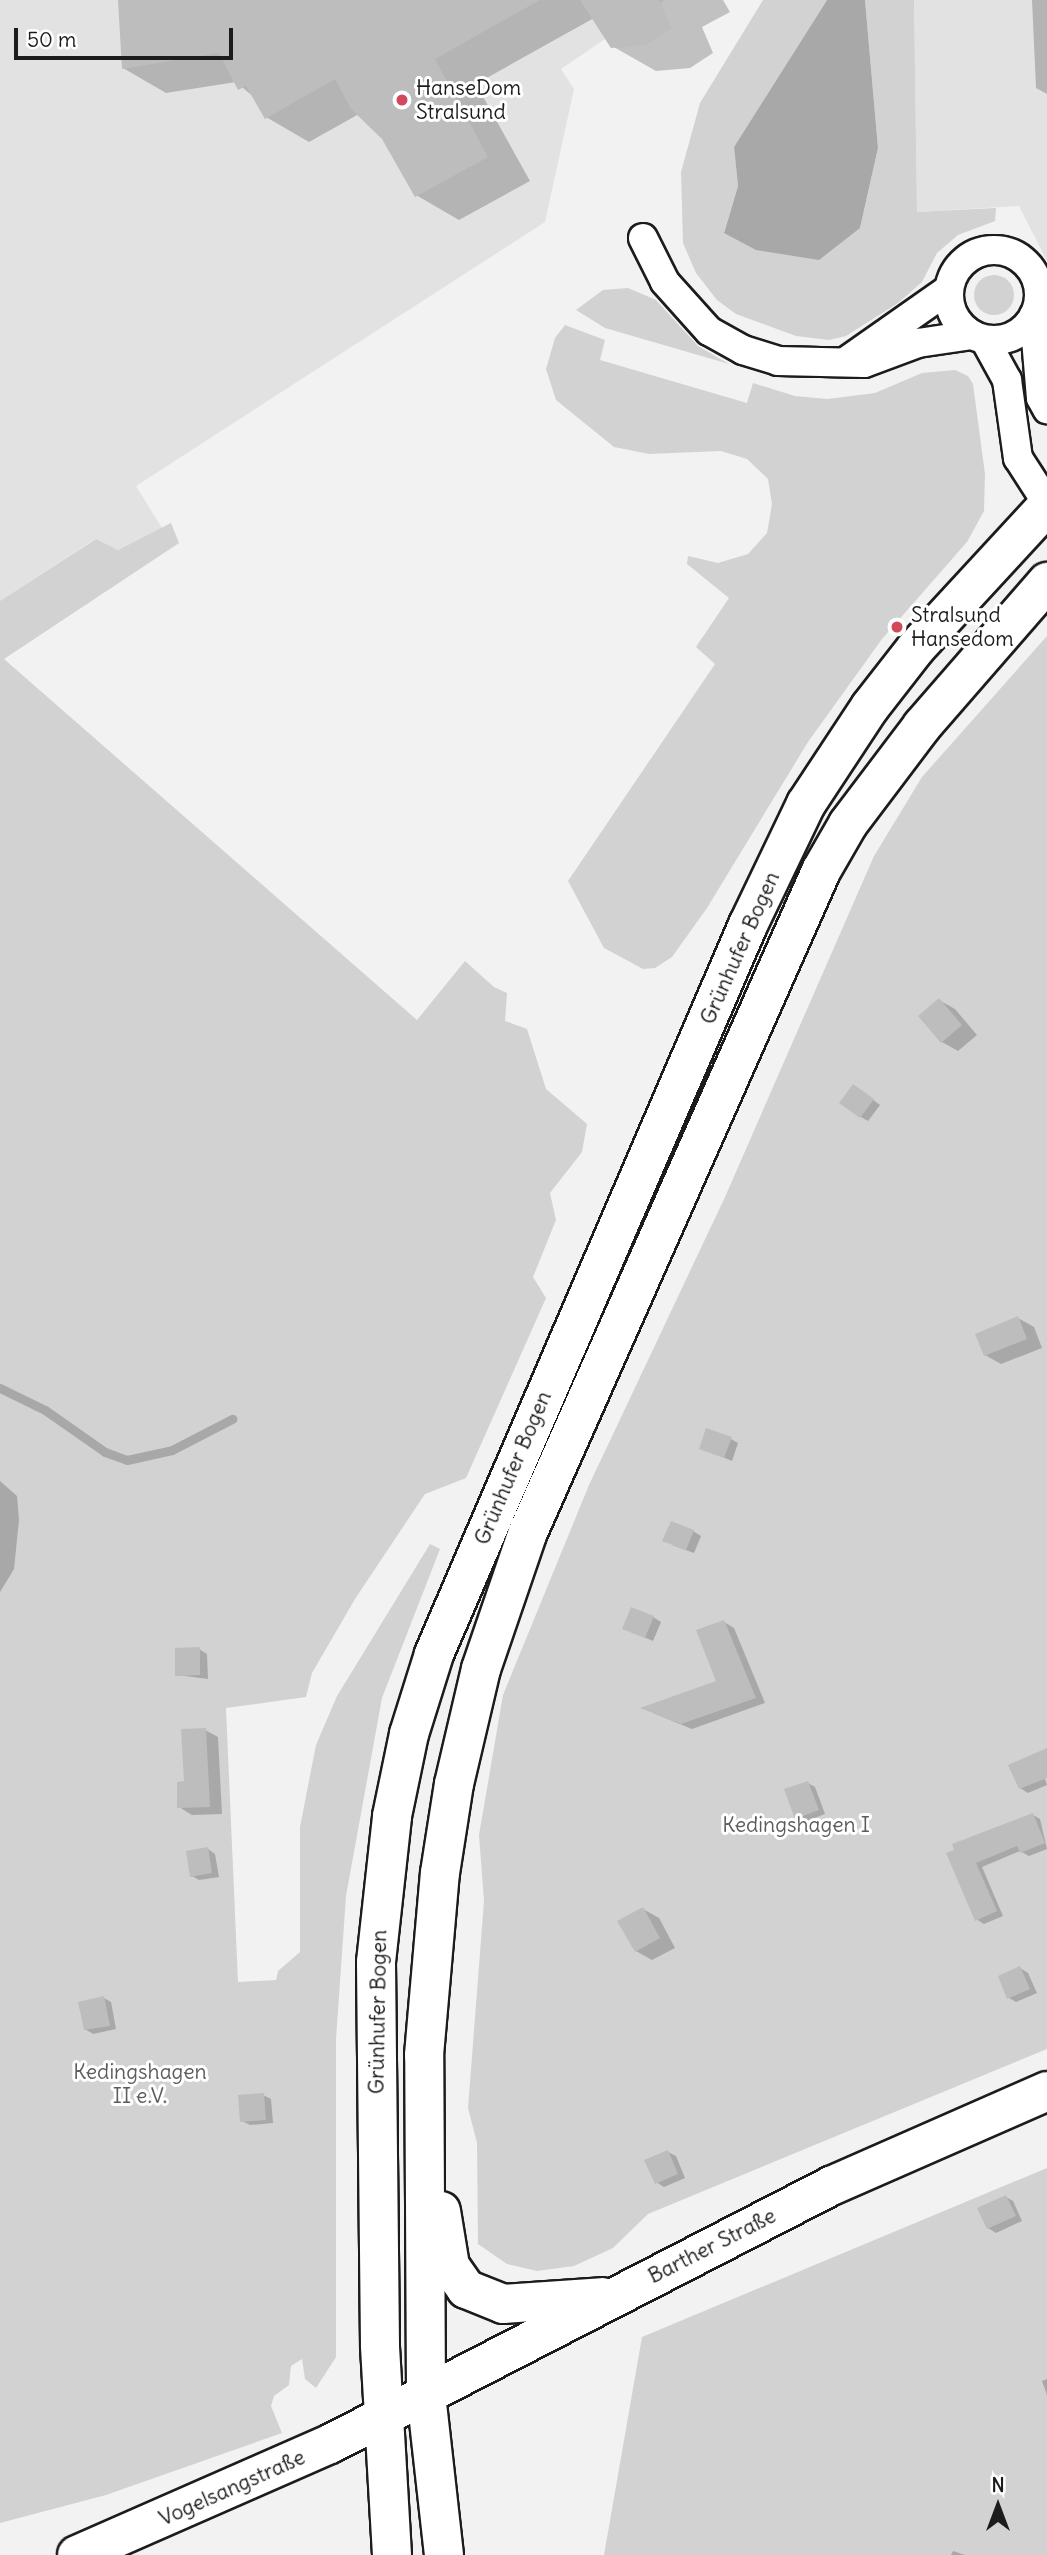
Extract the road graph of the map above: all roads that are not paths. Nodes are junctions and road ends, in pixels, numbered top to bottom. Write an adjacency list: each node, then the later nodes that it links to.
1 (643, 238): 5 (street)
2 (949, 289): 3 (street); 4 (street); 5 (street)
3 (1040, 336): 4 (street); 6 (street)
4 (979, 337): 5 (street); 7 (street, Grünhufer Bogen)
5 (846, 361)
6 (1047, 409)
7 (1047, 505): 13 (main road, Grünhufer Bogen)
8 (1047, 582): 10 (main road, Grünhufer Bogen)
9 (1047, 2091): 11 (main road, Barther Straße)
10 (422, 2150): 11 (main road); 12 (main road, Grünhufer Bogen)
11 (614, 2296): 12 (main road, Barther Straße)
12 (426, 2394): 13 (main road, Barther Straße); 16 (main road, Grünhufer Bogen)
13 (384, 2416): 14 (main road, Vogelsangstraße); 15 (main road, Grünhufer Bogen)
14 (77, 2555)
15 (392, 2555)
16 (444, 2555)

